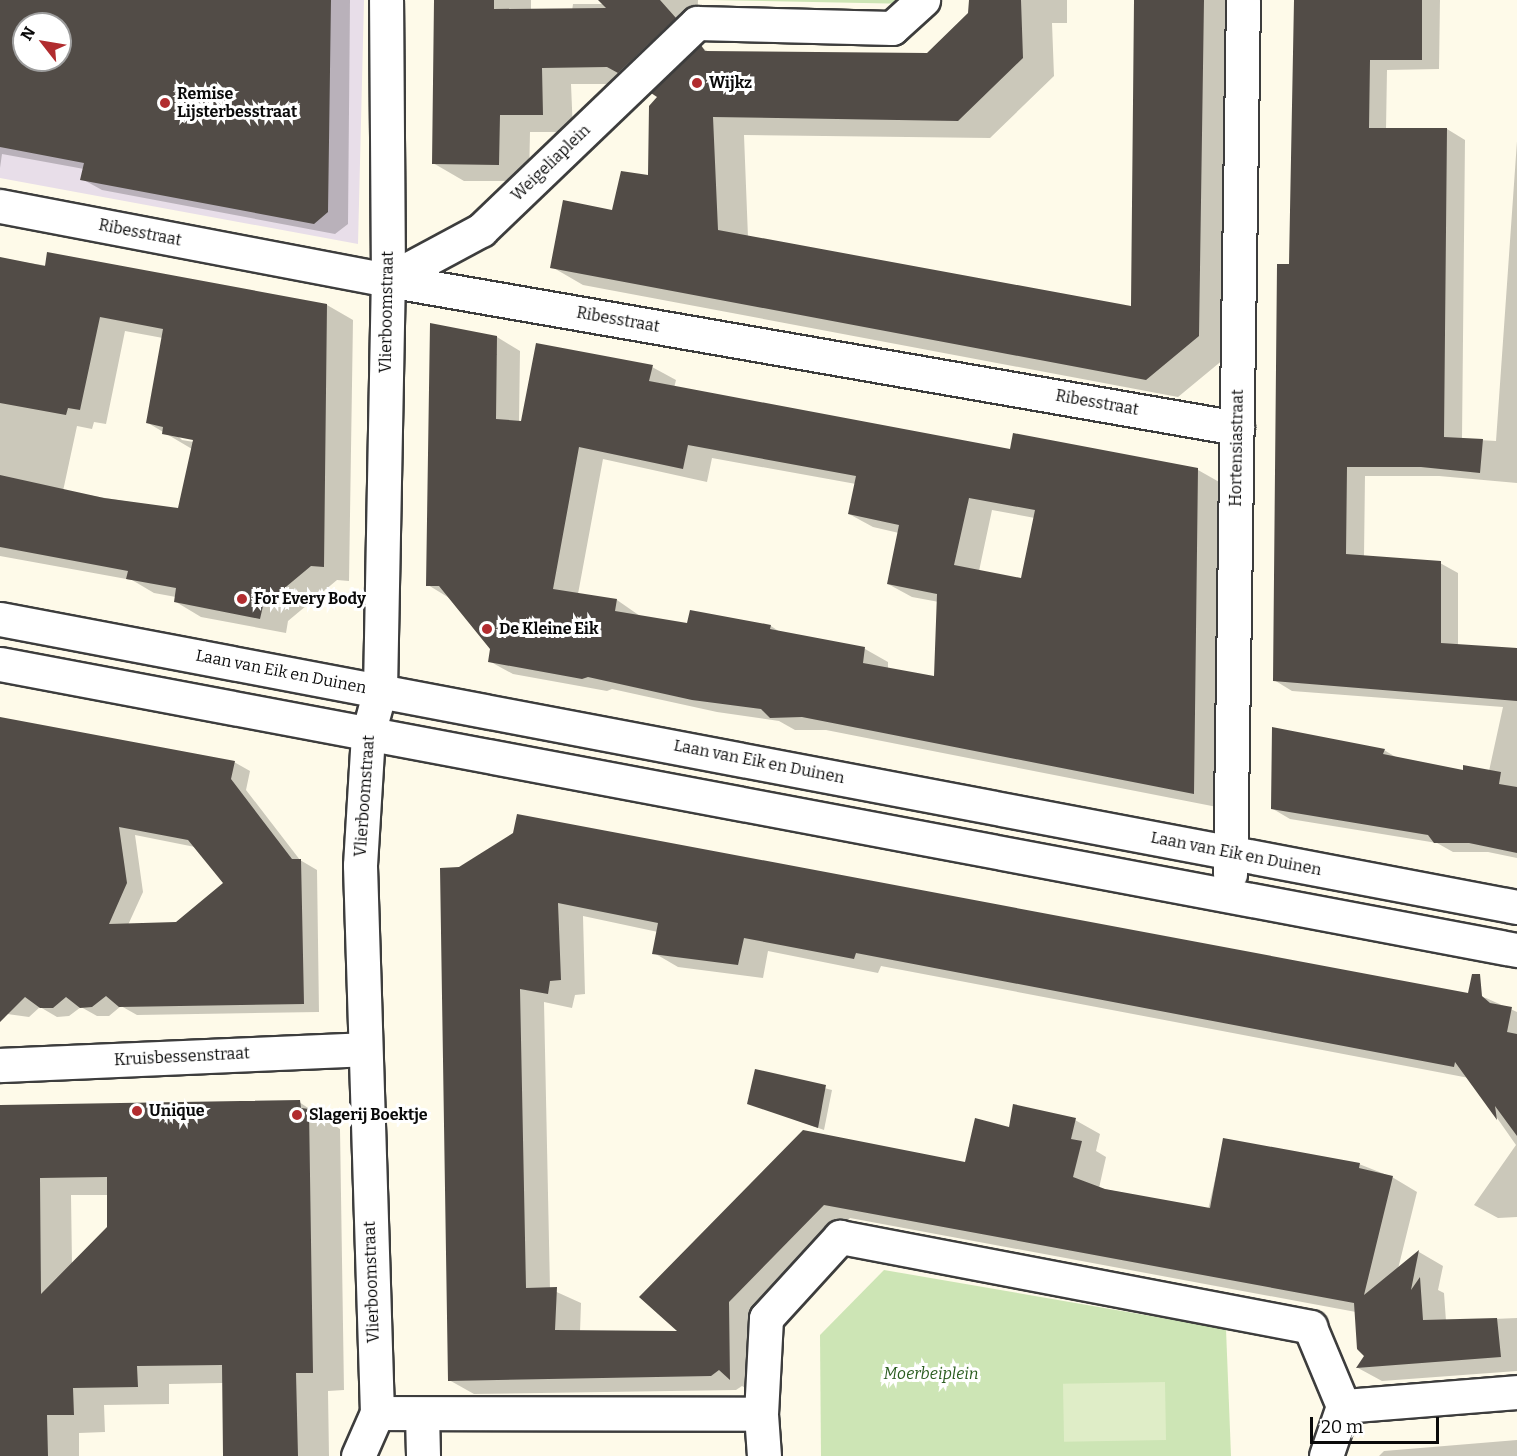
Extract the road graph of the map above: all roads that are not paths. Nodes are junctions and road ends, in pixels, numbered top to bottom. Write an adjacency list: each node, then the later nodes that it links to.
1 (386, 0): 6 (street, Vlierboomstraat)
2 (923, 0): 4 (street, Weigeliaplein)
3 (1243, 0): 7 (street, Hortensiastraat)
4 (697, 12): 6 (street, Weigeliaplein)
5 (0, 206): 6 (street, Ribesstraat)
6 (388, 280): 7 (street, Ribesstraat); 10 (street, Vlierboomstraat)
7 (1237, 428): 12 (street, Hortensiastraat)
8 (0, 619): 10 (street, Laan van Eik en Duinen)
9 (0, 664): 11 (street)
10 (380, 690): 11 (street, Vlierboomstraat); 12 (street, Laan van Eik en Duinen)
11 (368, 734): 13 (street); 16 (street, Vlierboomstraat)
12 (1231, 854): 13 (street, Hortensiastraat); 14 (street, Laan van Eik en Duinen)
13 (1229, 896): 15 (street)
14 (1517, 907)
15 (1517, 950)
16 (364, 1049): 17 (street, Kruisbessenstraat); 20 (street, Vlierboomstraat)
17 (0, 1065)
18 (1517, 1392): 19 (street)
19 (1343, 1406): 22 (street); 26 (street)
20 (377, 1413): 21 (street); 23 (street, Vlierboomstraat)
21 (422, 1414): 22 (street); 24 (street)
22 (761, 1414): 25 (street)
23 (358, 1456)
24 (423, 1456)
25 (764, 1456)
26 (1326, 1456)

